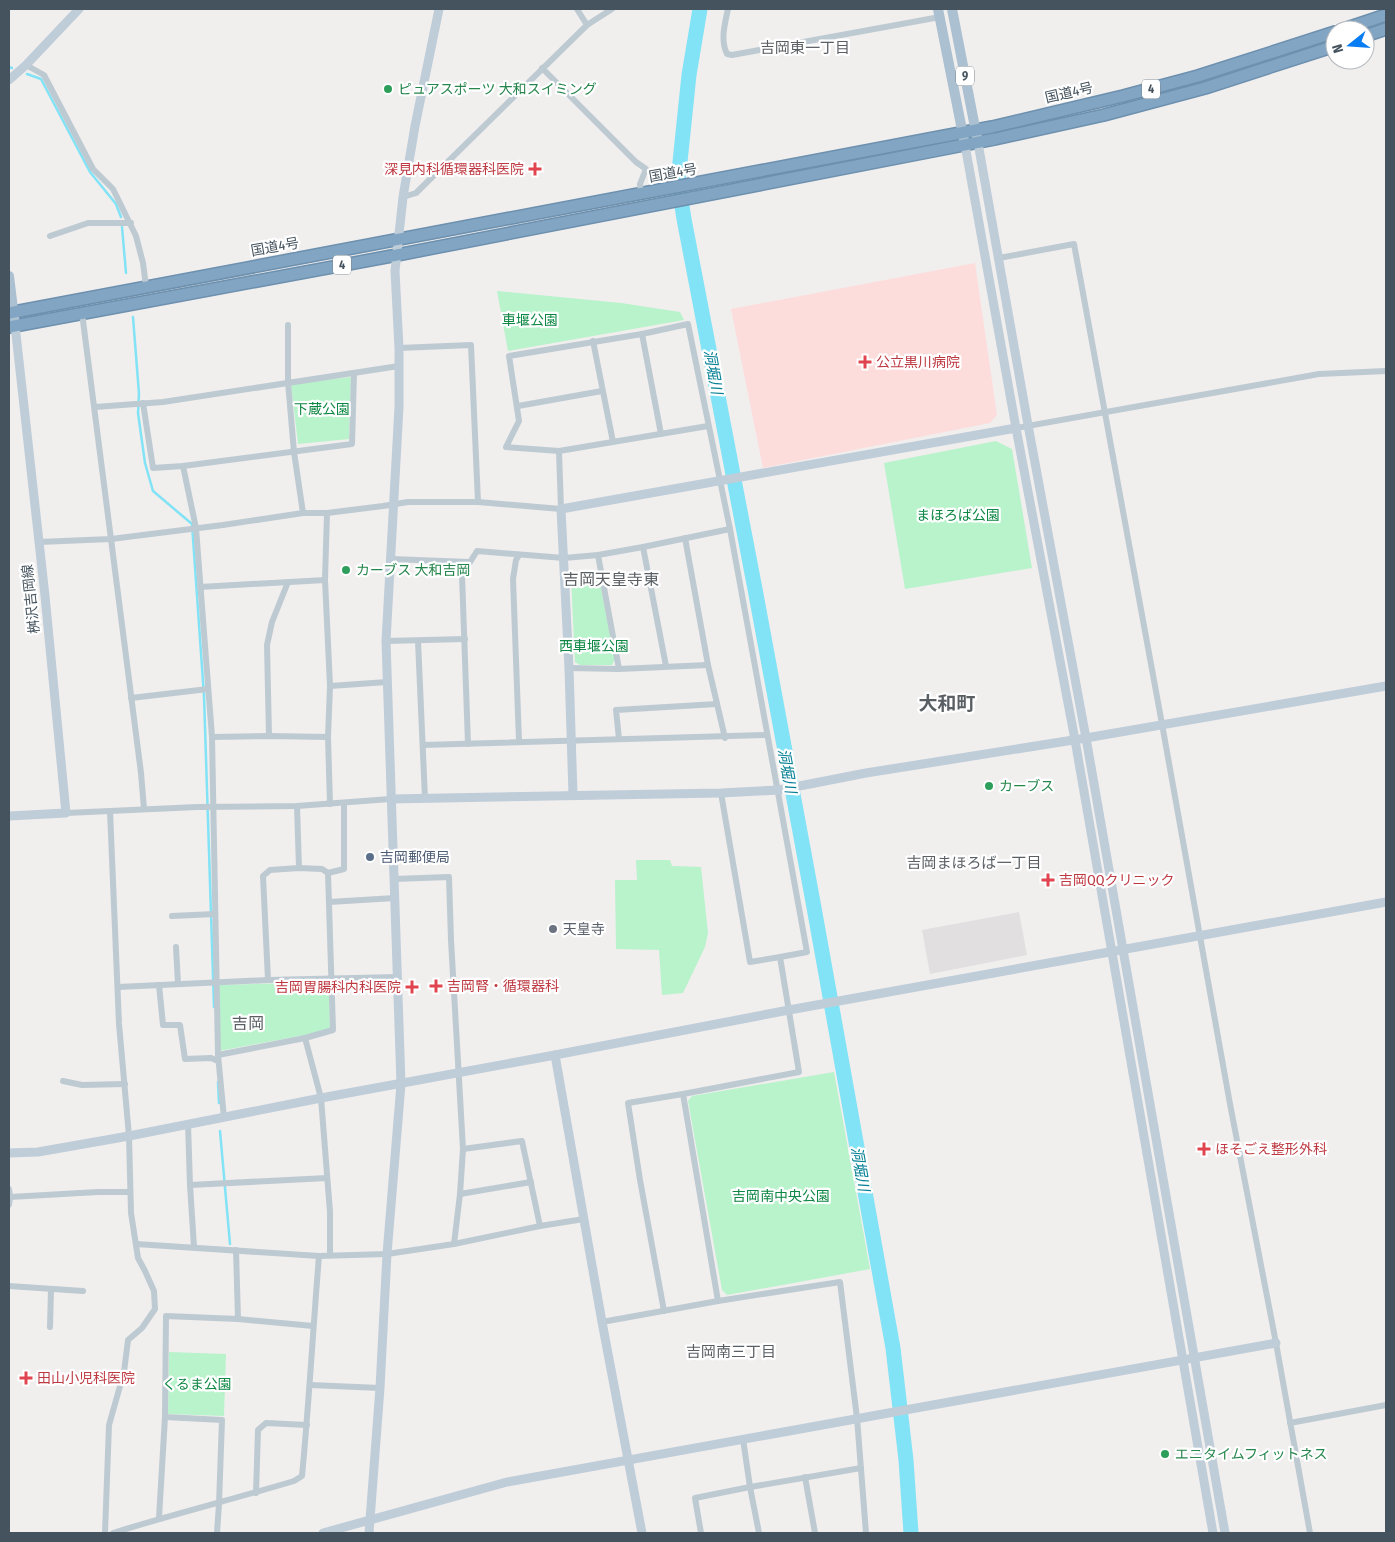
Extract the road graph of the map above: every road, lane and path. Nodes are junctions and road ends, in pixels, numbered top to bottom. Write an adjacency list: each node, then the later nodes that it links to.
1 (79, 9): 13 (street)
2 (439, 9): 21 (street)
3 (576, 9): 10 (street)
4 (612, 9): 10 (street)
5 (728, 9): 7 (street)
6 (952, 9): 16 (main road, 9)
7 (939, 13): 17 (main road, 9)
8 (1386, 15): 9 (highway)
9 (1371, 20)
10 (586, 25): 14 (street)
11 (1325, 35): 16 (highway, 国道4号 / 4)
12 (1325, 49): 18 (highway, 国道4号 / 4)
13 (26, 65): 15 (street); 22 (street)
14 (542, 68): 20 (street); 21 (street)
15 (9, 80)
16 (976, 130): 17 (highway, 国道4号 / 4); 18 (main road, 9)
17 (963, 132): 19 (main road, 9); 20 (highway, 国道4号 / 4)
18 (978, 143): 19 (highway, 国道4号 / 4); 26 (street)
19 (966, 145): 25 (highway, 国道4号 / 4); 47 (street)
20 (641, 194): 24 (highway, 国道4号 / 4)
21 (403, 197): 24 (street)
22 (131, 223): 23 (street); 28 (street)
23 (50, 236)
24 (399, 240): 25 (street); 28 (highway, 国道4号 / 4)
25 (397, 255): 30 (highway, 国道4号 / 4); 35 (street)
26 (999, 258): 44 (street); 46 (street)
27 (9, 276): 29 (main road)
28 (146, 286): 29 (highway, 国道4号 / 4)
29 (11, 313): 32 (main road)
30 (82, 313): 32 (highway, 国道4号 / 4); 43 (street)
31 (288, 325): 39 (street)
32 (12, 326): 63 (street, 桝沢吉岡線)
33 (642, 334): 34 (street); 45 (street); 48 (street)
34 (593, 341): 40 (street); 42 (street)
35 (399, 348): 36 (street); 54 (street)
36 (399, 366): 38 (street); 55 (street)
37 (1386, 371): 44 (street)
38 (354, 373): 39 (street); 51 (street)
39 (288, 382): 41 (street); 51 (street)
40 (602, 391): 42 (street); 49 (street)
41 (143, 403): 43 (street); 52 (street)
42 (518, 406): 50 (street)
43 (95, 407): 62 (street)
44 (1104, 412): 46 (street); 86 (street)
45 (708, 426): 48 (street); 53 (street)
46 (1028, 426): 47 (street); 92 (street)
47 (1016, 428): 53 (street); 94 (street)
48 (661, 434): 49 (street)
49 (613, 442): 50 (street)
50 (559, 451): 56 (street)
51 (294, 452): 52 (street); 58 (street)
52 (183, 466): 59 (street)
53 (720, 482): 56 (street); 60 (street)
54 (478, 502): 55 (street); 56 (street)
55 (394, 504): 57 (street); 68 (street)
56 (562, 509): 67 (street)
57 (327, 512): 58 (street); 70 (street)
58 (303, 513): 59 (street)
59 (196, 528): 62 (street); 72 (street)
60 (730, 529): 61 (street); 87 (street)
61 (685, 538): 64 (street); 76 (street)
62 (111, 539): 63 (street); 84 (street)
63 (38, 542): 110 (street, 桝沢吉岡線)
64 (643, 547): 66 (street); 77 (street)
65 (519, 555): 67 (street); 69 (street); 96 (street)
66 (598, 555): 67 (street); 79 (street)
67 (564, 558): 78 (street)
68 (391, 559): 69 (street); 74 (street)
69 (469, 562): 73 (street)
70 (325, 580): 71 (street); 81 (street)
71 (288, 582): 72 (street); 88 (street)
72 (200, 587): 83 (street)
73 (465, 639): 75 (street); 97 (street)
74 (386, 641): 75 (street); 80 (street)
75 (418, 641): 98 (street)
76 (708, 665): 77 (street); 85 (street)
77 (666, 666): 79 (street)
78 (569, 668): 79 (street); 95 (street)
79 (619, 669)
80 (386, 682): 81 (street); 102 (street)
81 (330, 686): 89 (street)
82 (1386, 686): 86 (street)
83 (207, 689): 84 (street); 90 (street)
84 (132, 698): 108 (street)
85 (717, 704): 91 (street); 93 (street)
86 (1162, 724): 92 (street); 120 (street)
87 (767, 735): 91 (street); 99 (street)
88 (269, 736): 89 (street); 90 (street)
89 (328, 737): 105 (street)
90 (212, 738): 107 (street)
91 (725, 738): 93 (street)
92 (1086, 738): 94 (street); 122 (street)
93 (619, 739): 95 (street)
94 (1075, 740): 99 (street); 123 (street)
95 (570, 741): 96 (street); 101 (street)
96 (519, 742): 97 (street)
97 (468, 744): 98 (street)
98 (423, 745): 103 (street)
99 (783, 789): 100 (street); 124 (street)
100 (721, 793): 101 (street); 124 (street)
101 (573, 795): 103 (street)
102 (390, 799): 103 (street); 104 (street); 114 (street)
103 (425, 799)
104 (344, 803): 105 (street); 113 (street)
105 (330, 804): 106 (street)
106 (297, 806): 107 (street); 112 (street)
107 (211, 808): 108 (street); 118 (street)
108 (144, 810): 109 (street)
109 (110, 811): 110 (street); 131 (street)
110 (66, 813): 111 (street)
111 (9, 816)
112 (299, 868): 113 (street); 127 (street)
113 (328, 873): 116 (street)
114 (394, 879): 115 (street); 136 (street)
115 (395, 898): 116 (street); 125 (street)
116 (329, 902): 126 (street)
117 (1386, 902): 120 (street)
118 (214, 914): 119 (street); 128 (street)
119 (172, 916)
120 (1200, 936): 122 (street); 175 (street)
121 (176, 947): 129 (street)
122 (1123, 949): 123 (street); 176 (street)
123 (1112, 951): 132 (street); 177 (street)
124 (780, 957): 132 (street)
125 (397, 977): 126 (street); 139 (street)
126 (332, 978): 127 (street); 133 (street)
127 (268, 980): 128 (street)
128 (216, 982): 129 (street); 135 (street)
129 (178, 984): 130 (street)
130 (159, 985): 131 (street); 135 (street)
131 (118, 987): 138 (street)
132 (789, 1010): 134 (street); 140 (street)
133 (306, 1038): 135 (street); 141 (street)
134 (555, 1055): 136 (street); 155 (street)
135 (218, 1059): 142 (street)
136 (458, 1073): 139 (street); 145 (street)
137 (63, 1081): 138 (street)
138 (124, 1084): 144 (street)
139 (401, 1084): 141 (street); 161 (street)
140 (683, 1094): 167 (street); 169 (street)
141 (321, 1098): 142 (street); 147 (street)
142 (224, 1118): 143 (street)
143 (188, 1124): 144 (street); 149 (street)
144 (128, 1136): 146 (street); 151 (street)
145 (462, 1149): 148 (street); 152 (street)
146 (9, 1153)
147 (327, 1178): 149 (street); 162 (street)
148 (531, 1182): 152 (street); 156 (street)
149 (190, 1185): 159 (street)
150 (9, 1189): 153 (street)
151 (130, 1192): 153 (street); 157 (street)
152 (460, 1194): 158 (street)
153 (10, 1197): 154 (street)
154 (9, 1206)
155 (584, 1219): 156 (street); 172 (street)
156 (540, 1226): 158 (street)
157 (136, 1244): 159 (street); 168 (street)
158 (454, 1244): 161 (street)
159 (194, 1247): 160 (street)
160 (236, 1250): 163 (street); 171 (street)
161 (387, 1254): 162 (street); 179 (street)
162 (330, 1255): 163 (street)
163 (319, 1256): 174 (street)
164 (9, 1286): 165 (street)
165 (51, 1289): 166 (street); 173 (street)
166 (83, 1291)
167 (718, 1301): 169 (street); 182 (street)
168 (155, 1309): 170 (street); 194 (street)
169 (664, 1311): 172 (street)
170 (166, 1316): 171 (street); 181 (street)
171 (238, 1319): 174 (street)
172 (602, 1322): 186 (street)
173 (50, 1326)
174 (313, 1326): 178 (street)
175 (1276, 1343): 176 (street); 183 (street)
176 (1194, 1358): 177 (street); 205 (street)
177 (1183, 1360): 182 (street); 204 (street)
178 (310, 1385): 179 (street); 184 (street)
179 (380, 1388): 193 (street)
180 (1386, 1405): 183 (street)
181 (165, 1417): 191 (street); 192 (street)
182 (857, 1418): 185 (street); 187 (street)
183 (1290, 1423): 206 (street)
184 (307, 1425): 190 (street); 190 (street)
185 (743, 1439): 186 (street); 189 (street)
186 (628, 1459): 193 (street); 199 (street)
187 (861, 1468): 188 (street); 203 (street)
188 (805, 1477): 189 (street); 202 (street)
189 (750, 1487): 200 (street); 201 (street)
190 (256, 1493): 191 (street)
191 (219, 1504): 192 (street); 196 (street)
192 (159, 1518): 195 (street)
193 (370, 1521): 197 (street); 198 (street)
194 (105, 1533)
195 (113, 1533)
196 (216, 1533)
197 (322, 1533)
198 (369, 1533)
199 (642, 1533)
200 (701, 1533)
201 (759, 1533)
202 (815, 1533)
203 (866, 1533)
204 (1213, 1533)
205 (1226, 1533)
206 (1310, 1533)

